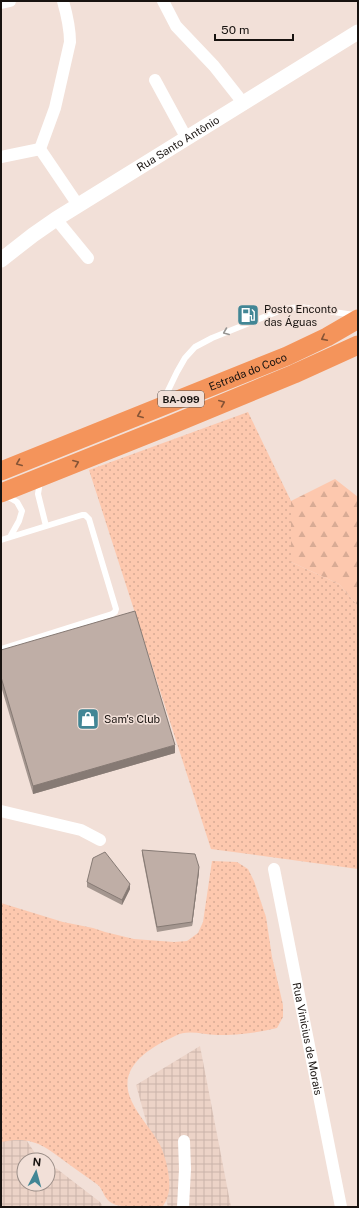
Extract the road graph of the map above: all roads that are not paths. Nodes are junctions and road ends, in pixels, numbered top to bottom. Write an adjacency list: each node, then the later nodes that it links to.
1 (10, 1): 4 (street)
2 (63, 1): 9 (street)
3 (163, 1): 7 (street)
4 (1, 3)
5 (358, 32): 7 (street, Rua Santo Antônio)
6 (155, 80): 8 (street)
7 (244, 104): 8 (street, Rua Santo Antônio)
8 (188, 139): 11 (street, Rua Santo Antônio)
9 (40, 149): 10 (street); 11 (street)
10 (1, 157)
11 (78, 205): 12 (street, Rua Santo Antônio)
12 (56, 219): 13 (street); 14 (street, Rua Santo Antônio)
13 (88, 258)
14 (1, 260)
15 (358, 317): 17 (highway, Estrada do Coco / BA-099, one-way to 17); 17 (lane, one-way to 17)
16 (358, 345): 19 (highway, Estrada do Coco / BA-099, one-way to 16)
17 (159, 408): 18 (highway, Estrada do Coco / BA-099, one-way to 18)
18 (1, 470)
19 (42, 477): 20 (highway, Estrada do Coco / BA-099); 21 (lane)
20 (2, 493): 22 (lane)
21 (46, 526): 22 (lane); 24 (lane)
22 (10, 537): 23 (lane)
23 (1, 540)
24 (1, 649)
25 (1, 811): 26 (street)
26 (100, 840)
27 (274, 869): 30 (street, Rua Vinicius de Morais)
28 (184, 1141): 29 (street)
29 (183, 1207)
30 (341, 1207)

